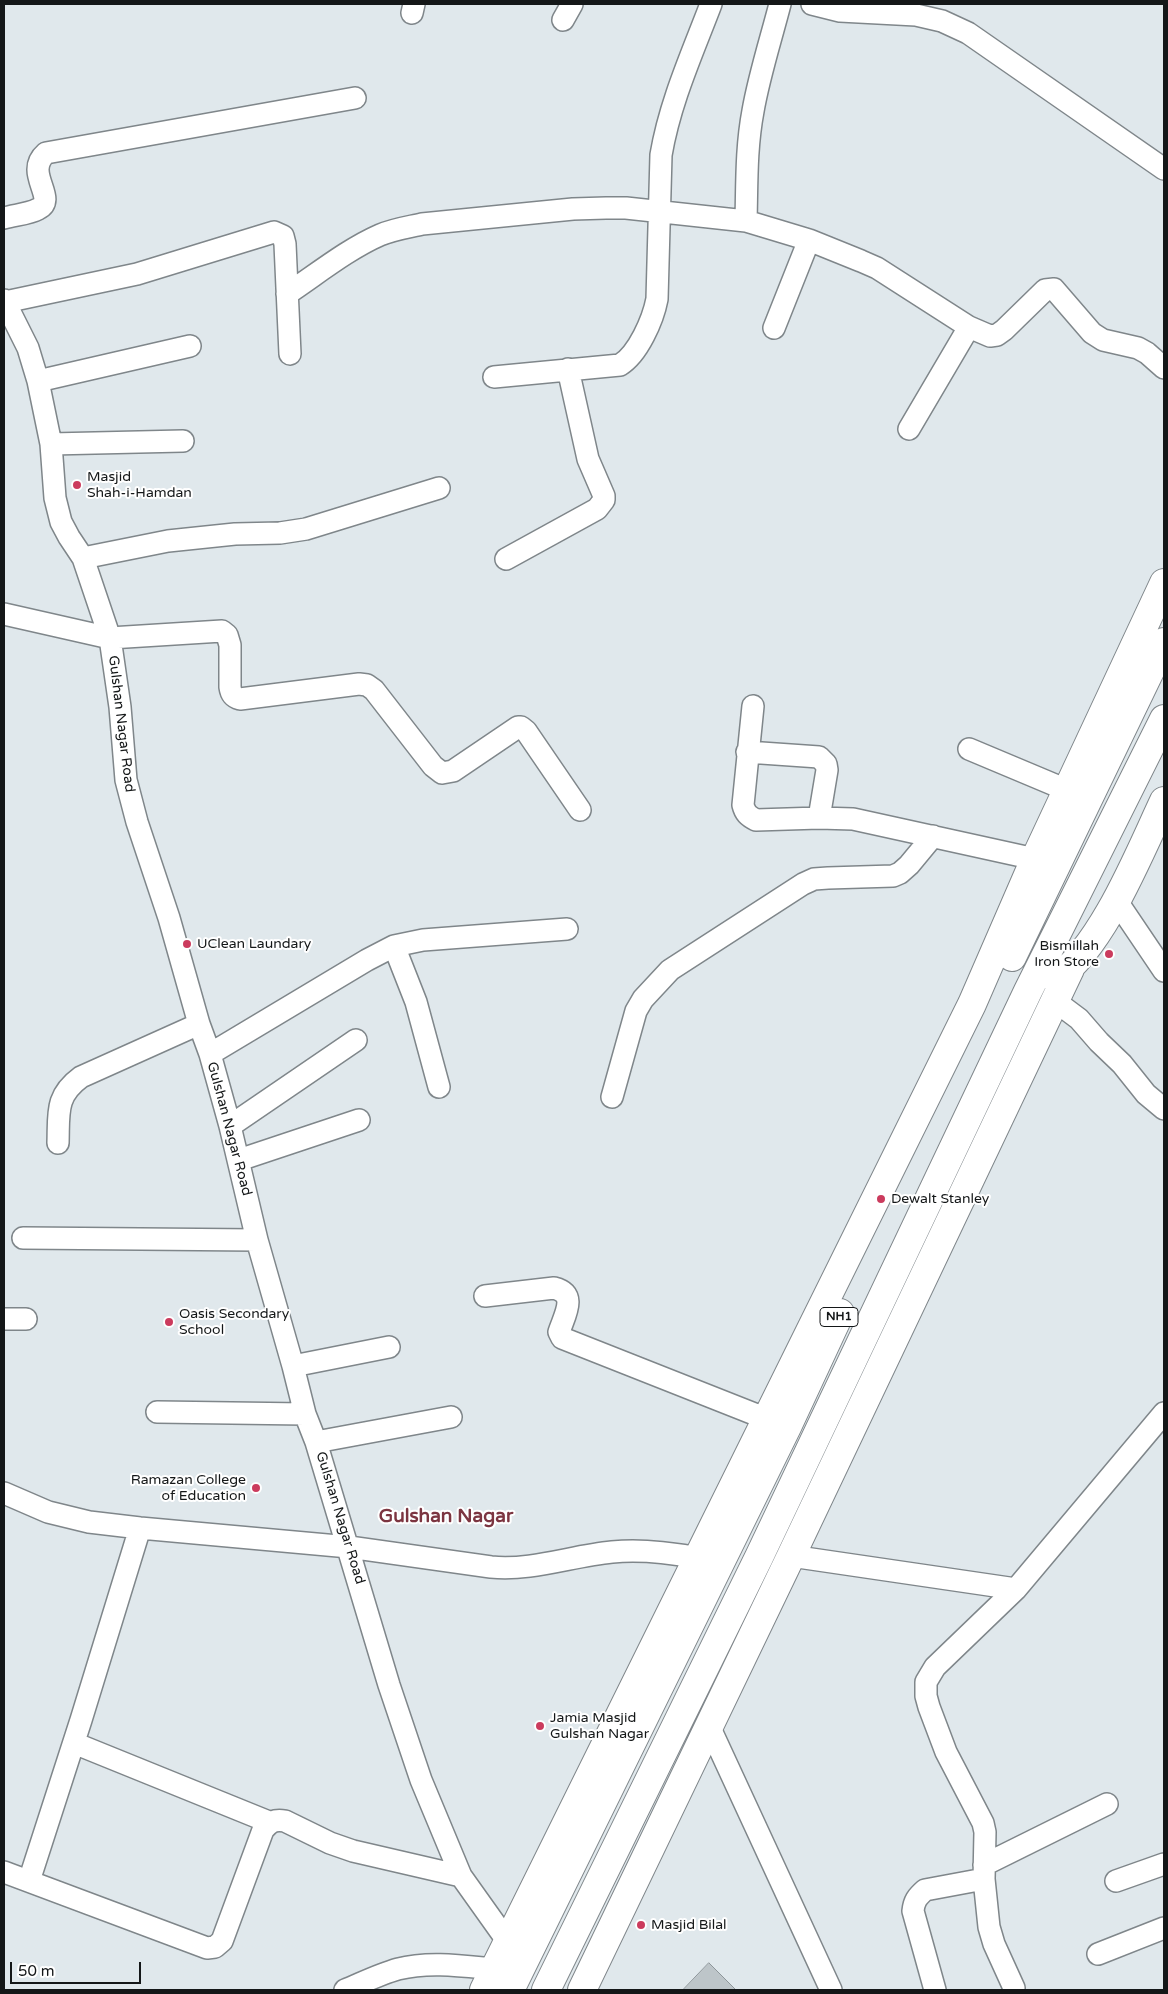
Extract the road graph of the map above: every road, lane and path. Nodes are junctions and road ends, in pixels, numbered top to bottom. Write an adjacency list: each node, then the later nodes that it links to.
1 (711, 4): 7 (street)
2 (780, 4): 9 (street)
3 (812, 4): 4 (street)
4 (920, 9): 6 (street)
5 (355, 98): 8 (street)
6 (1164, 169)
7 (658, 212): 9 (street); 11 (street); 18 (street)
8 (4, 218)
9 (746, 221): 10 (street)
10 (809, 240): 13 (street); 14 (street)
11 (287, 294): 12 (street); 16 (street)
12 (4, 301): 20 (street, Gulshan Nagar Road)
13 (970, 327): 17 (street); 21 (street)
14 (774, 328)
15 (190, 346): 20 (street)
16 (290, 354)
17 (1164, 368)
18 (568, 369): 19 (street); 26 (street)
19 (494, 377)
20 (38, 381): 23 (street, Gulshan Nagar Road)
21 (909, 429)
22 (183, 441): 23 (street)
23 (51, 444): 25 (street, Gulshan Nagar Road)
24 (439, 488): 25 (street)
25 (83, 558): 29 (street, Gulshan Nagar Road)
26 (506, 559)
27 (1164, 583): 35 (highway)
28 (4, 614): 29 (street)
29 (110, 638): 37 (street); 48 (street, Gulshan Nagar Road)
30 (1164, 642): 35 (highway, NH1)
31 (753, 706): 34 (street)
32 (1164, 719): 46 (highway, NH1)
33 (969, 749): 35 (street)
34 (747, 752): 38 (street); 38 (street)
35 (1078, 795): 40 (highway); 75 (highway, NH1)
36 (1164, 801): 41 (highway)
37 (580, 810)
38 (819, 818): 39 (street)
39 (933, 836): 40 (street); 52 (street)
40 (1035, 859): 69 (highway)
41 (1116, 900): 44 (highway); 45 (street)
42 (567, 929): 43 (street)
43 (394, 946): 50 (street); 51 (street)
44 (1070, 969): 46 (highway); 47 (highway)
45 (1164, 971)
46 (1028, 991): 87 (highway, NH1)
47 (1054, 1001): 53 (street); 74 (highway)
48 (199, 1024): 50 (street, Gulshan Nagar Road); 56 (street)
49 (356, 1040): 55 (street)
50 (210, 1054): 55 (street, Gulshan Nagar Road)
51 (439, 1087)
52 (612, 1097)
53 (1164, 1109)
54 (360, 1120): 57 (street)
55 (230, 1126): 57 (street, Gulshan Nagar Road)
56 (58, 1143)
57 (239, 1160): 59 (street, Gulshan Nagar Road)
58 (23, 1238): 59 (street)
59 (257, 1240): 64 (street, Gulshan Nagar Road)
60 (485, 1296): 69 (street)
61 (26, 1319): 62 (street)
62 (4, 1320)
63 (389, 1347): 64 (street)
64 (293, 1366): 67 (street, Gulshan Nagar Road)
65 (157, 1412): 67 (street)
66 (1164, 1413): 76 (street)
67 (305, 1414): 70 (street, Gulshan Nagar Road)
68 (451, 1417): 70 (street)
69 (768, 1420): 75 (highway)
70 (316, 1442): 73 (street, Gulshan Nagar Road)
71 (4, 1493): 72 (street)
72 (140, 1528): 73 (street); 78 (street)
73 (349, 1548): 75 (street); 84 (street, Gulshan Nagar Road)
74 (791, 1556): 76 (street); 77 (highway)
75 (710, 1560): 90 (highway); 95 (highway, NH1)
76 (1016, 1589): 83 (street)
77 (709, 1726): 88 (highway); 98 (street)
78 (74, 1743): 80 (street); 85 (street)
79 (1107, 1804): 83 (street)
80 (269, 1822): 84 (street); 85 (street)
81 (1164, 1864): 86 (street)
82 (4, 1872): 85 (street)
83 (984, 1872): 93 (street); 99 (street)
84 (461, 1876): 90 (street, Gulshan Nagar Road)
85 (29, 1881)
86 (1116, 1881)
87 (583, 1914): 88 (street); 96 (highway, NH1)
88 (612, 1927): 97 (highway)
89 (1164, 1928): 91 (street)
90 (508, 1942): 92 (highway)
91 (1098, 1954)
92 (489, 1980): 94 (street)
93 (1014, 1988)
94 (345, 1990)
95 (510, 1990)
96 (546, 1990)
97 (582, 1990)
98 (831, 1990)
99 (935, 1990)

